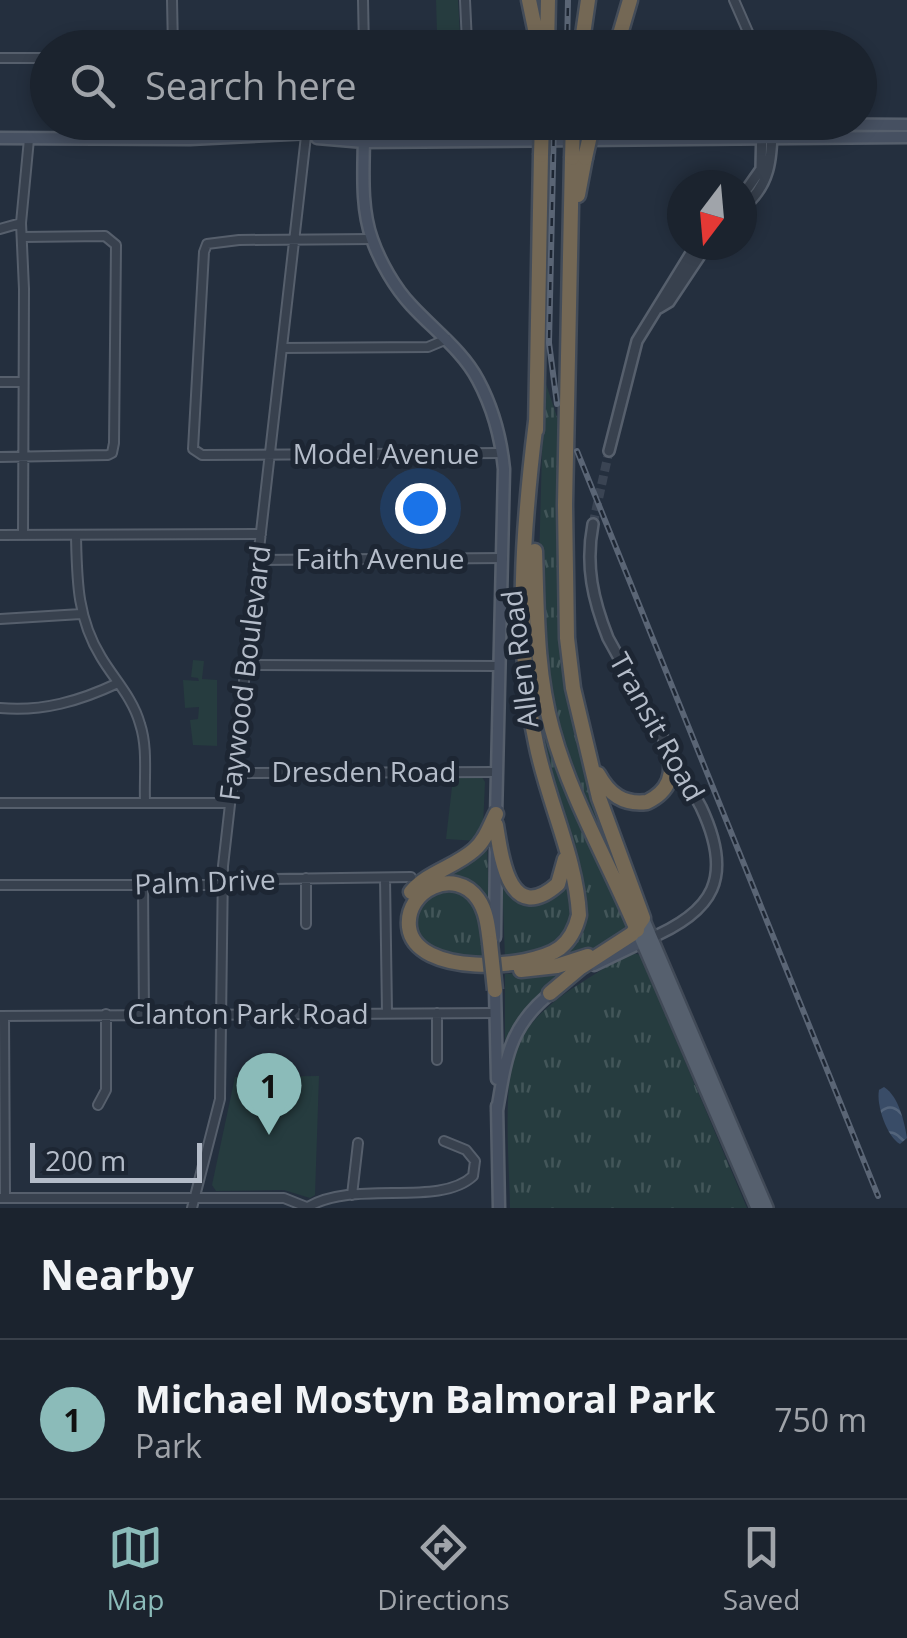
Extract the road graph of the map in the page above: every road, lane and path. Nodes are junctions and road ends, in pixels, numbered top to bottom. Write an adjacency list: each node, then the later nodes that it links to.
1 (172, 0): 10 (street)
2 (364, 0): 11 (street)
3 (465, 0): 12 (street)
4 (529, 0): 13 (highway)
5 (548, 0): 14 (highway)
6 (578, 0): 15 (highway)
7 (588, 0): 16 (highway)
8 (634, 0): 17 (highway)
9 (734, 0): 18 (street)
10 (172, 30)
11 (364, 30)
12 (466, 30)
13 (538, 30)
14 (545, 30)
15 (578, 30)
16 (582, 30)
17 (622, 30)
18 (747, 30)
19 (0, 58): 20 (street)
20 (30, 58)
21 (907, 125): 22 (main road)
22 (877, 126)
23 (877, 135): 24 (main road)
24 (907, 137)
25 (0, 138): 26 (main road)
26 (30, 138): 37 (street)
27 (306, 140): 41 (street, Faywood Boulevard)
28 (364, 140): 40 (main road)
29 (542, 140): 49 (highway, Allen Road, bridge)
30 (576, 140): 34 (highway, Allen Road, bridge)
31 (586, 140): 34 (highway, bridge)
32 (765, 140): 35 (street)
33 (768, 140): 36 (street)
34 (578, 158): 69 (highway, Allen Road)
35 (757, 174)
36 (757, 194)
37 (21, 223): 38 (street); 39 (street)
38 (0, 229)
39 (23, 237): 48 (street); 54 (street)
40 (372, 239): 41 (street); 45 (main road)
41 (295, 240): 46 (street, Faywood Boulevard); 52 (street, Model Avenue)
42 (686, 260): 44 (street)
43 (697, 260): 44 (street)
44 (659, 308): 50 (street)
45 (447, 340): 46 (street); 51 (main road)
46 (282, 348): 52 (street, Faywood Boulevard)
47 (0, 382): 48 (street)
48 (23, 382): 54 (street)
49 (536, 421): 76 (highway); 84 (highway, Allen Road)
50 (610, 451)
51 (502, 453): 52 (street, Model Avenue); 60 (main road)
52 (270, 455): 56 (street, Faywood Boulevard)
53 (0, 456): 54 (street)
54 (22, 456): 58 (street)
55 (593, 524): 68 (street, Transit Road)
56 (261, 534): 59 (street); 61 (street, Faywood Boulevard)
57 (0, 535): 58 (street)
58 (23, 535): 59 (street)
59 (76, 536): 62 (street)
60 (503, 558): 61 (street, Faith Avenue); 65 (main road)
61 (258, 560): 64 (street, Faywood Boulevard)
62 (81, 614): 63 (street); 66 (street)
63 (0, 619)
64 (246, 666): 65 (street); 71 (street, Faywood Boulevard)
65 (500, 666): 70 (main road)
66 (118, 683): 67 (street); 72 (street)
67 (0, 708)
68 (670, 751): 69 (highway); 84 (street, Transit Road)
69 (588, 757): 84 (highway, Allen Road)
70 (496, 772): 71 (street, Dresden Road); 75 (main road)
71 (232, 773): 74 (street, Faywood Boulevard)
72 (145, 802): 73 (street); 74 (street)
73 (0, 803)
74 (230, 803): 82 (street, Faywood Boulevard)
75 (496, 820): 76 (highway); 85 (main road); 86 (highway)
76 (566, 854): 85 (highway)
77 (411, 877): 79 (street, Palm Drive)
78 (306, 878): 79 (street, Palm Drive); 82 (street, Palm Drive); 83 (street)
79 (385, 878): 89 (street)
80 (0, 885): 81 (street, Palm Drive)
81 (143, 885): 82 (street, Palm Drive); 93 (street)
82 (222, 885): 95 (street, Faywood Boulevard)
83 (306, 924)
84 (644, 932): 86 (highway); 88 (main road); 109 (main road, Allen Road); 110 (main road, Allen Road)
85 (492, 943): 87 (highway, bridge)
86 (614, 946): 88 (highway)
87 (495, 990): 91 (main road)
88 (550, 993): 98 (main road)
89 (387, 1013): 90 (street, Clanton Park Road); 95 (street, Clanton Park Road)
90 (437, 1013): 91 (street, Clanton Park Road); 96 (street)
91 (496, 1013): 98 (main road)
92 (106, 1014): 93 (street, Clanton Park Road); 94 (street, Clanton Park Road); 97 (street)
93 (144, 1015): 95 (street, Clanton Park Road)
94 (2, 1016): 103 (street)
95 (223, 1016): 102 (street, Faywood Boulevard)
96 (437, 1060)
97 (98, 1104)
98 (498, 1111): 108 (main road)
99 (444, 1141): 101 (street)
100 (358, 1144): 101 (street)
101 (352, 1195): 105 (street)
102 (196, 1196): 104 (street); 105 (street); 107 (street, Faywood Boulevard)
103 (2, 1197): 104 (street)
104 (48, 1197): 106 (street)
105 (308, 1207)
106 (48, 1208)
107 (192, 1208)
108 (500, 1208)
109 (757, 1208)
110 (767, 1208)

